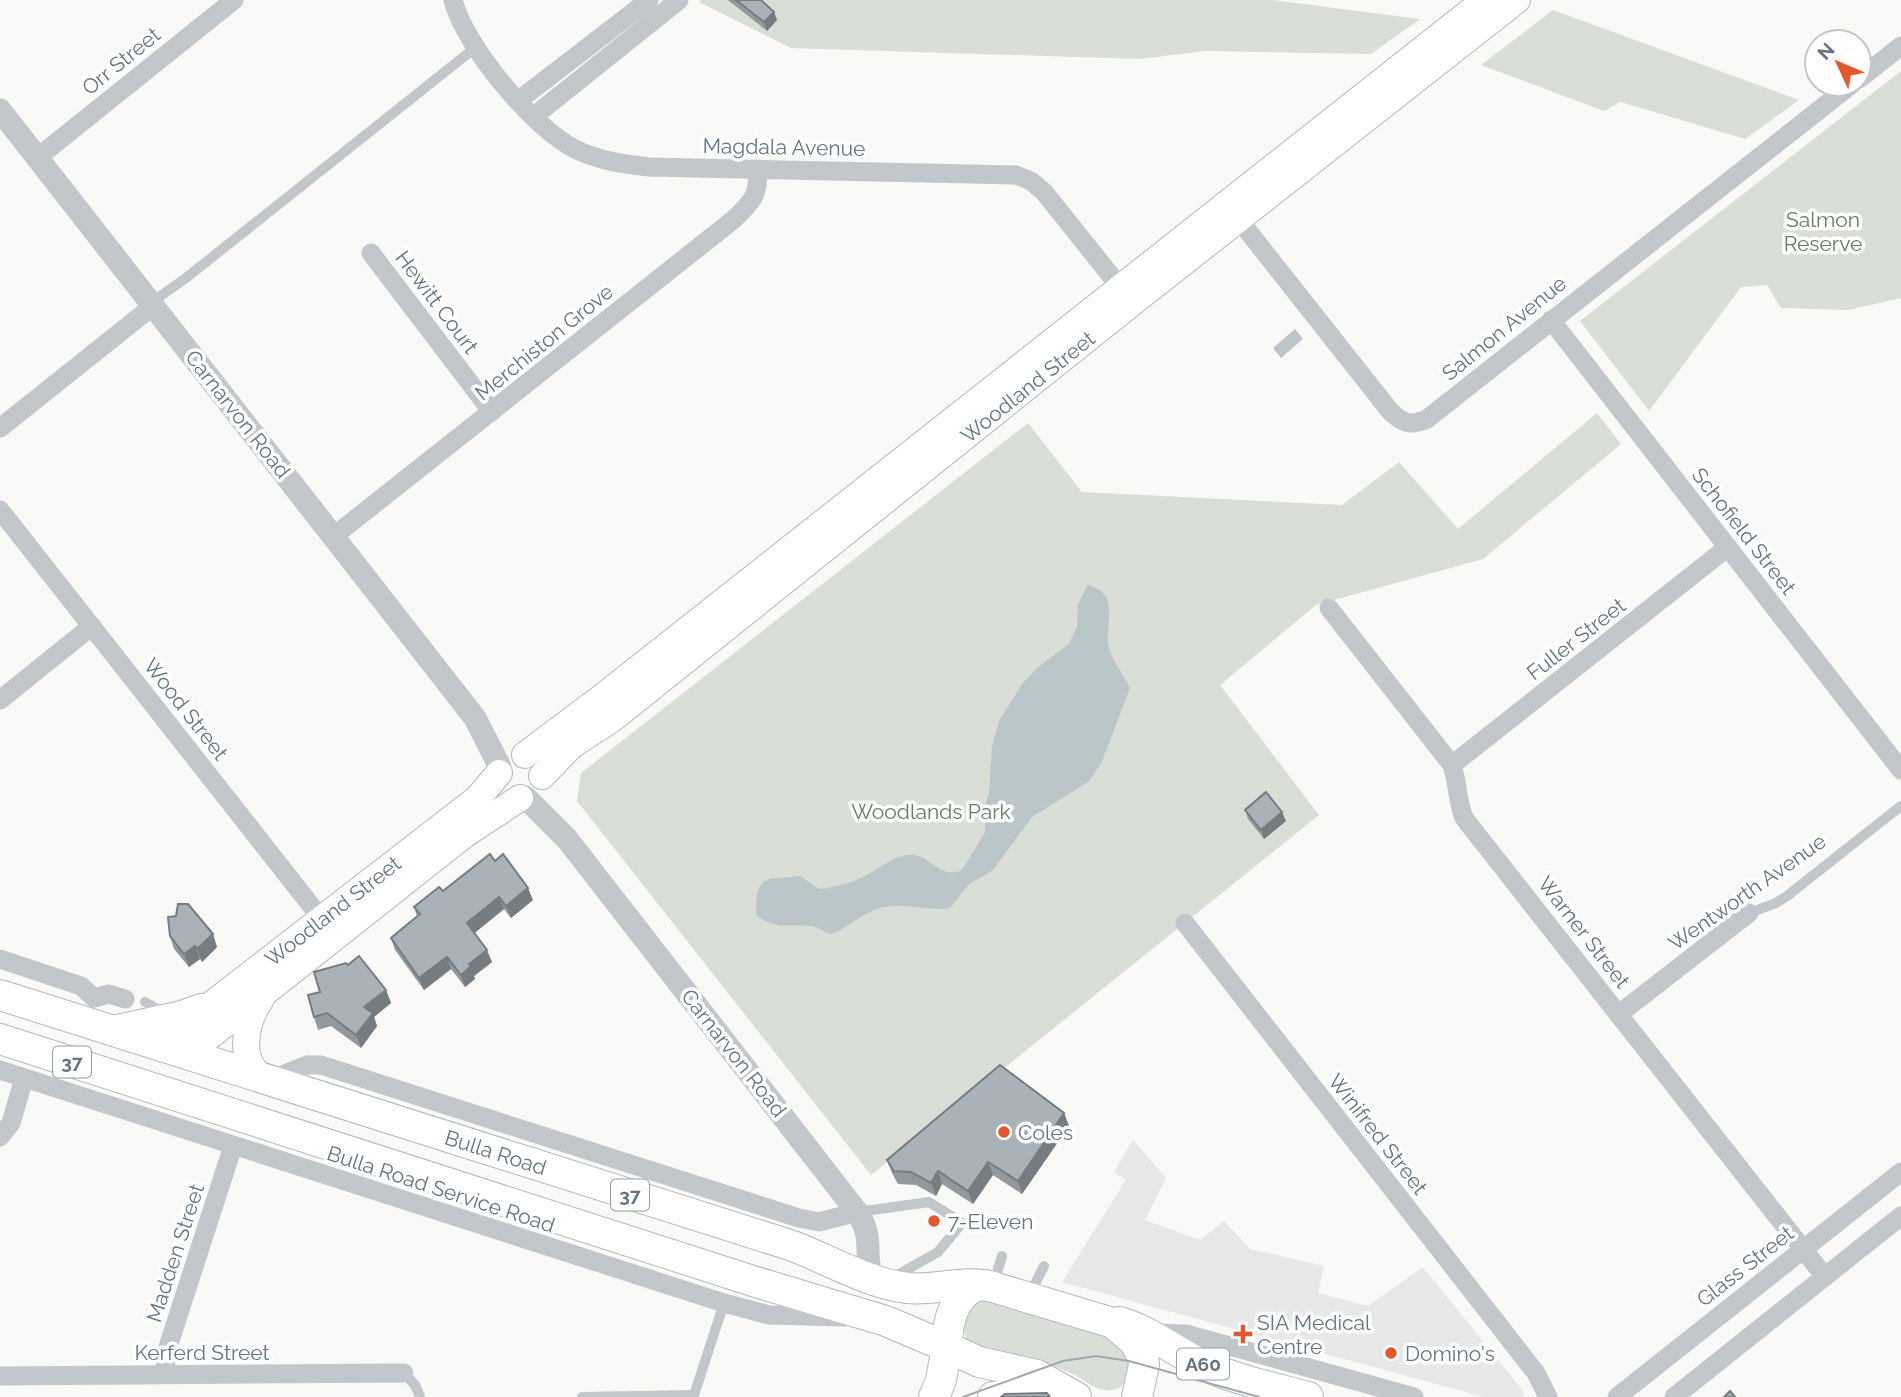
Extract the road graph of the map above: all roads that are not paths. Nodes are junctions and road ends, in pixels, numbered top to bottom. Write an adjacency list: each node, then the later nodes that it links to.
1 (233, 0): 14 (street, Orr Street)
2 (453, 0): 8 (street, Magdala Avenue)
3 (679, 0): 5 (street)
4 (1517, 0): 6 (main road, Woodland Street)
5 (653, 5): 11 (street); 12 (street)
6 (1486, 5): 16 (main road, Woodland Street)
7 (1901, 46): 9 (street)
8 (476, 47): 11 (street, Magdala Avenue); 19 (lane)
9 (1873, 68)
10 (1834, 98): 20 (street, Salmon Avenue)
11 (519, 100): 12 (street, Magdala Avenue)
12 (533, 117): 15 (street, Magdala Avenue)
13 (3, 121): 14 (street, Carnarvon Road)
14 (37, 158): 19 (street, Carnarvon Road)
15 (757, 169): 18 (street, Magdala Avenue); 21 (street, Merchiston Grove)
16 (1232, 211): 18 (main road, Woodland Street); 20 (street, Salmon Avenue)
17 (371, 253): 21 (street, Hewitt Court)
18 (1126, 295): 27 (main road, Woodland Street)
19 (153, 306): 22 (street); 24 (street, Carnarvon Road)
20 (1551, 320): 25 (street, Schofield Street)
21 (492, 412): 24 (street, Merchiston Grove)
22 (0, 428)
23 (0, 510): 28 (street, Wood Street)
24 (334, 536): 30 (street, Carnarvon Road)
25 (1728, 547): 31 (street, Fuller Street); 32 (street, Schofield Street)
26 (1329, 607): 31 (street, Warner Street)
27 (713, 623): 30 (main road, Woodland Street); 33 (main road, Woodland Street)
28 (92, 626): 29 (street); 37 (street, Wood Street)
29 (0, 700)
30 (510, 762): 33 (main road); 33 (main road); 37 (main road, Woodland Street)
31 (1452, 765): 44 (street, Warner Street)
32 (1901, 770)
33 (532, 790): 37 (main road, Woodland Street); 56 (street, Carnarvon Road)
34 (1901, 806): 35 (lane, Wentworth Avenue)
35 (1749, 913): 44 (street, Wentworth Avenue)
36 (1185, 923): 71 (street, Winifred Street)
37 (328, 928): 39 (main road, Woodland Street); 43 (main road, Woodland Street)
38 (0, 959): 41 (street)
39 (268, 990): 48 (main road, Woodland Street); 51 (main road)
40 (0, 995): 46 (main road, Bulla Road / 37)
41 (94, 998): 42 (street); 46 (street)
42 (135, 1000): 45 (lane)
43 (216, 1000): 45 (main road); 48 (main road, Woodland Street)
44 (1619, 1014): 58 (street, Warner Street)
45 (169, 1017): 46 (main road)
46 (108, 1030): 48 (main road, Bulla Road / 37)
47 (0, 1039): 52 (main road, Bulla Road / 37)
48 (178, 1051): 51 (main road, Bulla Road / 37); 52 (main road)
49 (0, 1070): 50 (street, Bulla Road Service Road)
50 (24, 1078): 53 (street); 54 (street, Bulla Road Service Road)
51 (268, 1081): 56 (street); 62 (main road, Bulla Road / 37)
52 (144, 1086): 66 (main road, Bulla Road / 37)
53 (0, 1138)
54 (233, 1146): 65 (street, Bulla Road Service Road); 72 (street, Madden Street)
55 (1901, 1172): 58 (street, Glass Street)
56 (857, 1213): 62 (street, Carnarvon Road); 62 (lane)
57 (1901, 1216): 61 (street)
58 (1803, 1249): 61 (street, Warner Street); 84 (street, Glass Street)
59 (1003, 1256): 63 (lane)
60 (1044, 1266): 64 (lane)
61 (1825, 1276): 85 (street)
62 (877, 1280): 63 (main road, Bulla Road / 37)
63 (993, 1287): 64 (main road, 37); 69 (main road)
64 (1028, 1297): 67 (main road, 37)
65 (724, 1303): 66 (street, Bulla Road Service Road); 76 (lane)
66 (874, 1317): 69 (main road, Bulla Road / 37)
67 (1105, 1318): 68 (main road, A60); 79 (main road, 37)
68 (1149, 1333): 80 (main road, A60); 81 (street)
69 (947, 1347): 74 (main road, 37); 77 (main road)
70 (404, 1373): 72 (street, Kerferd Street); 75 (lane)
71 (1536, 1373): 82 (street, Winifred Street); 83 (street, Winifred Street)
72 (164, 1375): 73 (street, Kerferd Street)
73 (0, 1376)
74 (1071, 1395): 78 (main road)
75 (420, 1397)
76 (582, 1397)
77 (934, 1397)
78 (993, 1397)
79 (1137, 1397)
80 (1308, 1397)
81 (1414, 1397)
82 (1548, 1397)
83 (1560, 1397)
84 (1617, 1397)
85 (1674, 1397)

